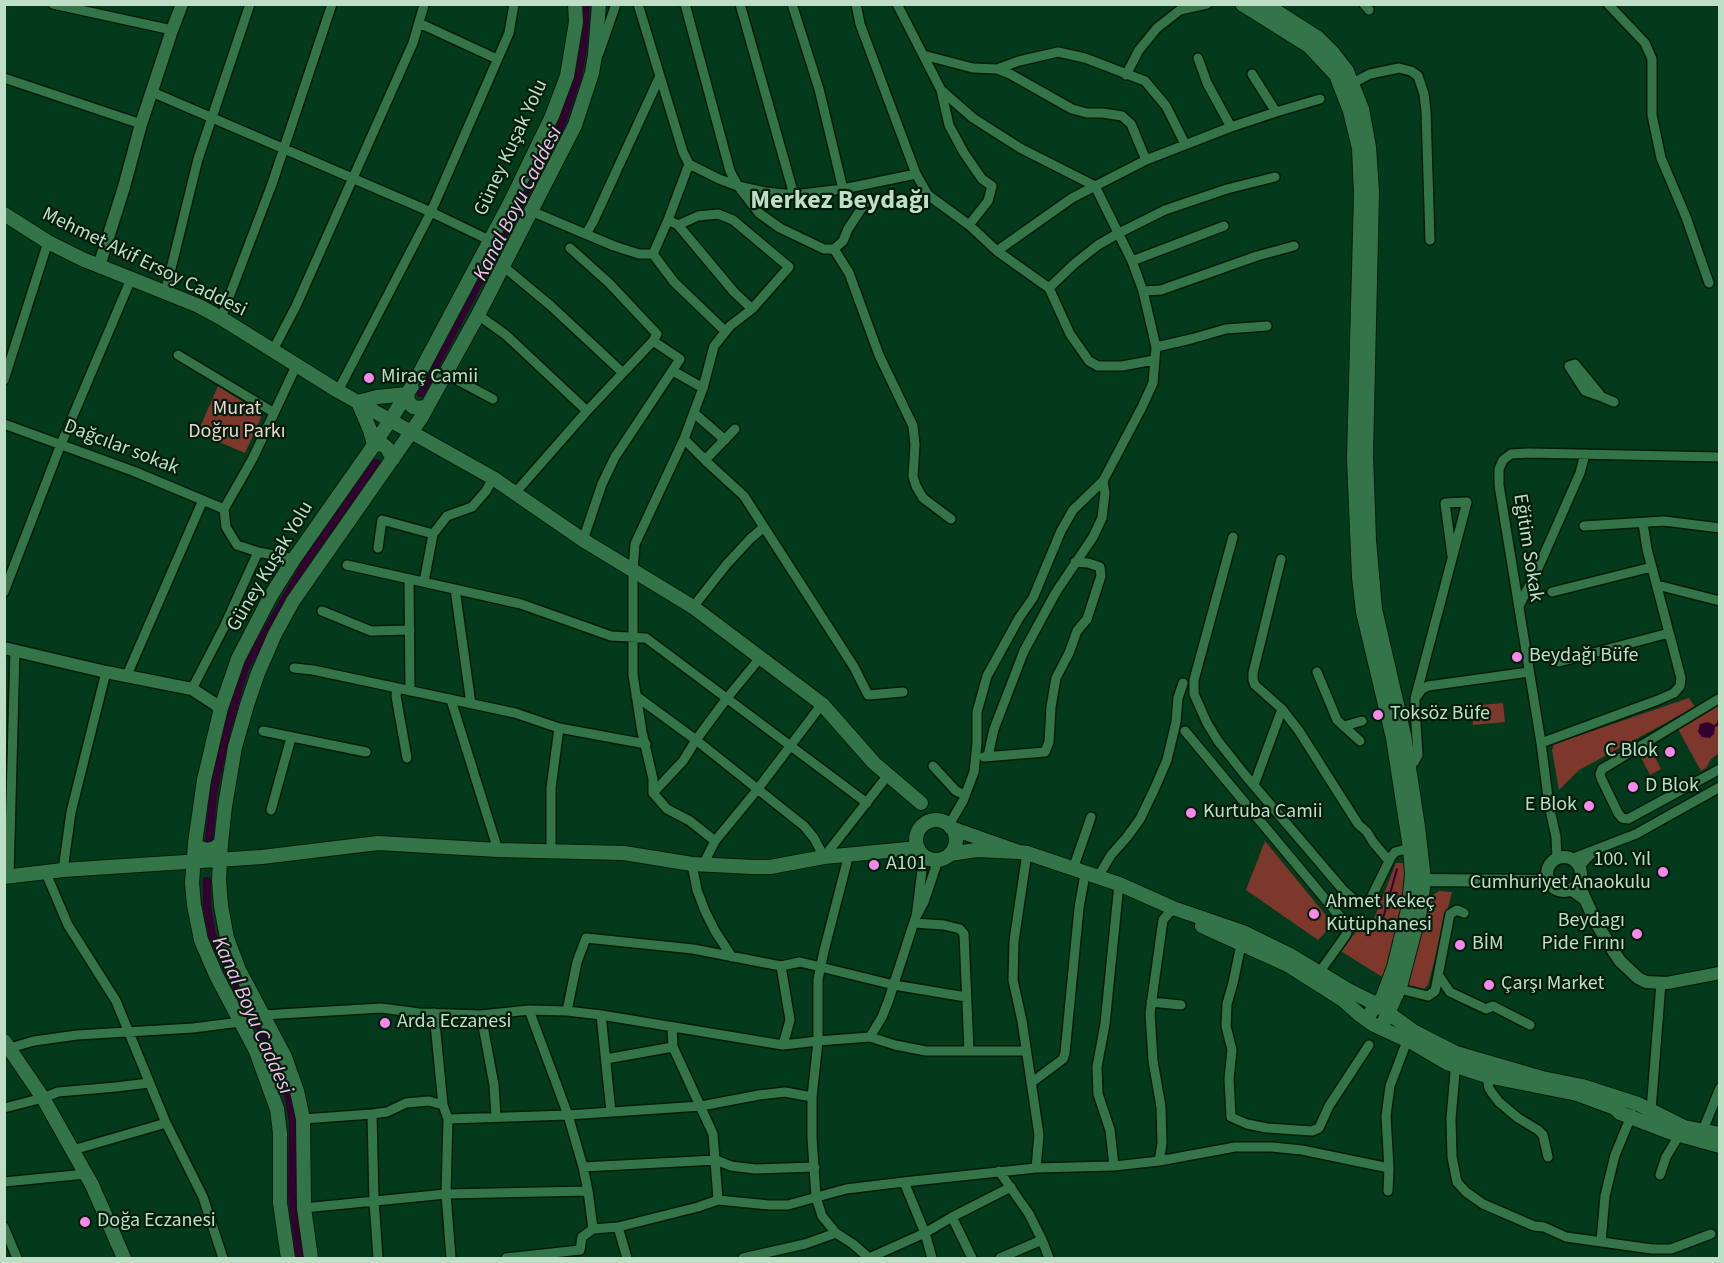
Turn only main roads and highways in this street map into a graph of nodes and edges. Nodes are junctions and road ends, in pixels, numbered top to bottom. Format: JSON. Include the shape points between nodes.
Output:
{"nodes":[{"id":1,"x":575,"y":4,"type":"edge"},
{"id":2,"x":599,"y":4,"type":"edge"},
{"id":3,"x":1242,"y":4,"type":"edge"},
{"id":4,"x":1265,"y":4,"type":"edge"},
{"id":5,"x":1280,"y":8,"type":"edge"},
{"id":6,"x":1347,"y":86,"type":"junction"},
{"id":7,"x":4,"y":214,"type":"edge"},
{"id":8,"x":407,"y":394,"type":"junction"},
{"id":9,"x":358,"y":402,"type":"junction"},
{"id":10,"x":427,"y":406,"type":"junction"},
{"id":11,"x":390,"y":421,"type":"junction"},
{"id":12,"x":411,"y":433,"type":"junction"},
{"id":13,"x":374,"y":445,"type":"junction"},
{"id":14,"x":393,"y":459,"type":"junction"},
{"id":15,"x":921,"y":803,"type":"junction"},
{"id":16,"x":923,"y":825,"type":"junction"},
{"id":17,"x":948,"y":825,"type":"junction"},
{"id":18,"x":195,"y":843,"type":"junction"},
{"id":19,"x":221,"y":843,"type":"junction"},
{"id":20,"x":921,"y":852,"type":"junction"},
{"id":21,"x":1023,"y":852,"type":"junction"},
{"id":22,"x":944,"y":857,"type":"junction"},
{"id":23,"x":220,"y":860,"type":"junction"},
{"id":24,"x":194,"y":861,"type":"junction"},
{"id":25,"x":7,"y":876,"type":"edge"},
{"id":26,"x":1418,"y":880,"type":"junction"},
{"id":27,"x":192,"y":883,"type":"junction"},
{"id":28,"x":219,"y":883,"type":"junction"},
{"id":29,"x":1316,"y":977,"type":"junction"},
{"id":30,"x":1376,"y":1004,"type":"junction"},
{"id":31,"x":1389,"y":1012,"type":"junction"},
{"id":32,"x":1367,"y":1019,"type":"junction"},
{"id":33,"x":1381,"y":1028,"type":"junction"},
{"id":34,"x":7,"y":1045,"type":"edge"},
{"id":35,"x":1456,"y":1060,"type":"junction"},
{"id":36,"x":1489,"y":1070,"type":"junction"},
{"id":37,"x":1681,"y":1131,"type":"junction"},
{"id":38,"x":1719,"y":1136,"type":"edge"},
{"id":39,"x":124,"y":1258,"type":"edge"},
{"id":40,"x":288,"y":1258,"type":"edge"},
{"id":41,"x":311,"y":1258,"type":"edge"}],
"edges":[{"from":1,"to":8,"type":"main road","name":"Güney Kuşak Yolu","via":[[567,76],[552,116]]},
{"from":2,"to":10,"type":"main road","name":"Güney Kuşak Yolu","via":[[592,73],[575,125]]},
{"from":3,"to":6,"type":"main road","via":[[1309,46]]},
{"from":4,"to":5,"type":"main road"},
{"from":5,"to":6,"type":"main road","via":[[1333,52],[1347,71]]},
{"from":6,"to":26,"type":"main road","via":[[1359,148],[1362,194],[1354,459],[1359,577]]},
{"from":6,"to":26,"type":"main road","via":[[1362,109],[1372,170],[1366,454],[1375,609],[1404,735],[1418,827]]},
{"from":7,"to":9,"type":"main road","name":"Mehmet Akif Ersoy Caddesi","via":[[48,242],[199,306]]},
{"from":8,"to":9,"type":"main road"},
{"from":8,"to":10,"type":"main road","via":[[412,407]]},
{"from":8,"to":11,"type":"main road","name":"Güney Kuşak Yolu"},
{"from":9,"to":11,"type":"main road","name":"Mehmet Akif Ersoy Caddesi"},
{"from":9,"to":13,"type":"main road"},
{"from":10,"to":12,"type":"main road","name":"Güney Kuşak Yolu"},
{"from":11,"to":12,"type":"main road","name":"Mehmet Akif Ersoy Caddesi"},
{"from":11,"to":13,"type":"main road","name":"Güney Kuşak Yolu"},
{"from":12,"to":14,"type":"main road","name":"Güney Kuşak Yolu"},
{"from":12,"to":15,"type":"main road","name":"Mehmet Akif Ersoy Caddesi","via":[[493,478],[583,540],[693,607],[822,704],[874,763]]},
{"from":13,"to":14,"type":"main road","via":[[382,444]]},
{"from":13,"to":18,"type":"main road","name":"Güney Kuşak Yolu","via":[[294,559],[238,659],[221,708],[204,780]]},
{"from":14,"to":19,"type":"main road","name":"Güney Kuşak Yolu","via":[[293,601],[265,653],[235,747]]},
{"from":15,"to":16,"type":"main road"},
{"from":15,"to":17,"type":"main road","name":"Mehmet Akif Ersoy Caddesi"},
{"from":16,"to":17,"type":"main road","via":[[930,821]]},
{"from":16,"to":20,"type":"main road","via":[[917,835]]},
{"from":17,"to":21,"type":"main road"},
{"from":17,"to":22,"type":"main road","via":[[956,843]]},
{"from":18,"to":19,"type":"main road","via":[[207,850]]},
{"from":18,"to":24,"type":"main road","name":"Güney Kuşak Yolu"},
{"from":19,"to":23,"type":"main road","name":"Güney Kuşak Yolu"},
{"from":20,"to":22,"type":"main road","via":[[932,859]]},
{"from":20,"to":23,"type":"main road","via":[[849,854],[770,867],[733,867],[624,853],[378,843]]},
{"from":21,"to":22,"type":"main road","via":[[976,850]]},
{"from":21,"to":29,"type":"main road","via":[[1119,884],[1290,955]]},
{"from":23,"to":24,"type":"main road"},
{"from":23,"to":28,"type":"main road","name":"Güney Kuşak Yolu"},
{"from":24,"to":25,"type":"main road"},
{"from":24,"to":27,"type":"main road","name":"Güney Kuşak Yolu"},
{"from":26,"to":30,"type":"main road","via":[[1394,967],[1382,999]]},
{"from":26,"to":31,"type":"main road","via":[[1420,911]]},
{"from":27,"to":28,"type":"main road","via":[[198,876],[206,875]]},
{"from":27,"to":40,"type":"main road","name":"Güney Kuşak Yolu","via":[[201,940],[256,1051],[274,1097],[280,1133],[280,1203]]},
{"from":28,"to":41,"type":"main road","name":"Güney Kuşak Yolu","via":[[227,938],[239,970],[285,1057],[297,1091],[303,1119],[304,1208]]},
{"from":29,"to":30,"type":"main road"},
{"from":29,"to":32,"type":"main road"},
{"from":30,"to":31,"type":"main road"},
{"from":30,"to":32,"type":"main road"},
{"from":31,"to":33,"type":"main road"},
{"from":31,"to":35,"type":"main road"},
{"from":32,"to":33,"type":"main road"},
{"from":33,"to":35,"type":"main road","via":[[1442,1060]]},
{"from":34,"to":39,"type":"main road","via":[[73,1150]]},
{"from":35,"to":36,"type":"main road"},
{"from":36,"to":37,"type":"main road","via":[[1577,1094],[1630,1117]]},
{"from":36,"to":37,"type":"main road","via":[[1582,1086],[1638,1104]]},
{"from":37,"to":38,"type":"main road"},
{"from":37,"to":38,"type":"main road","via":[[1703,1130]]}]}
